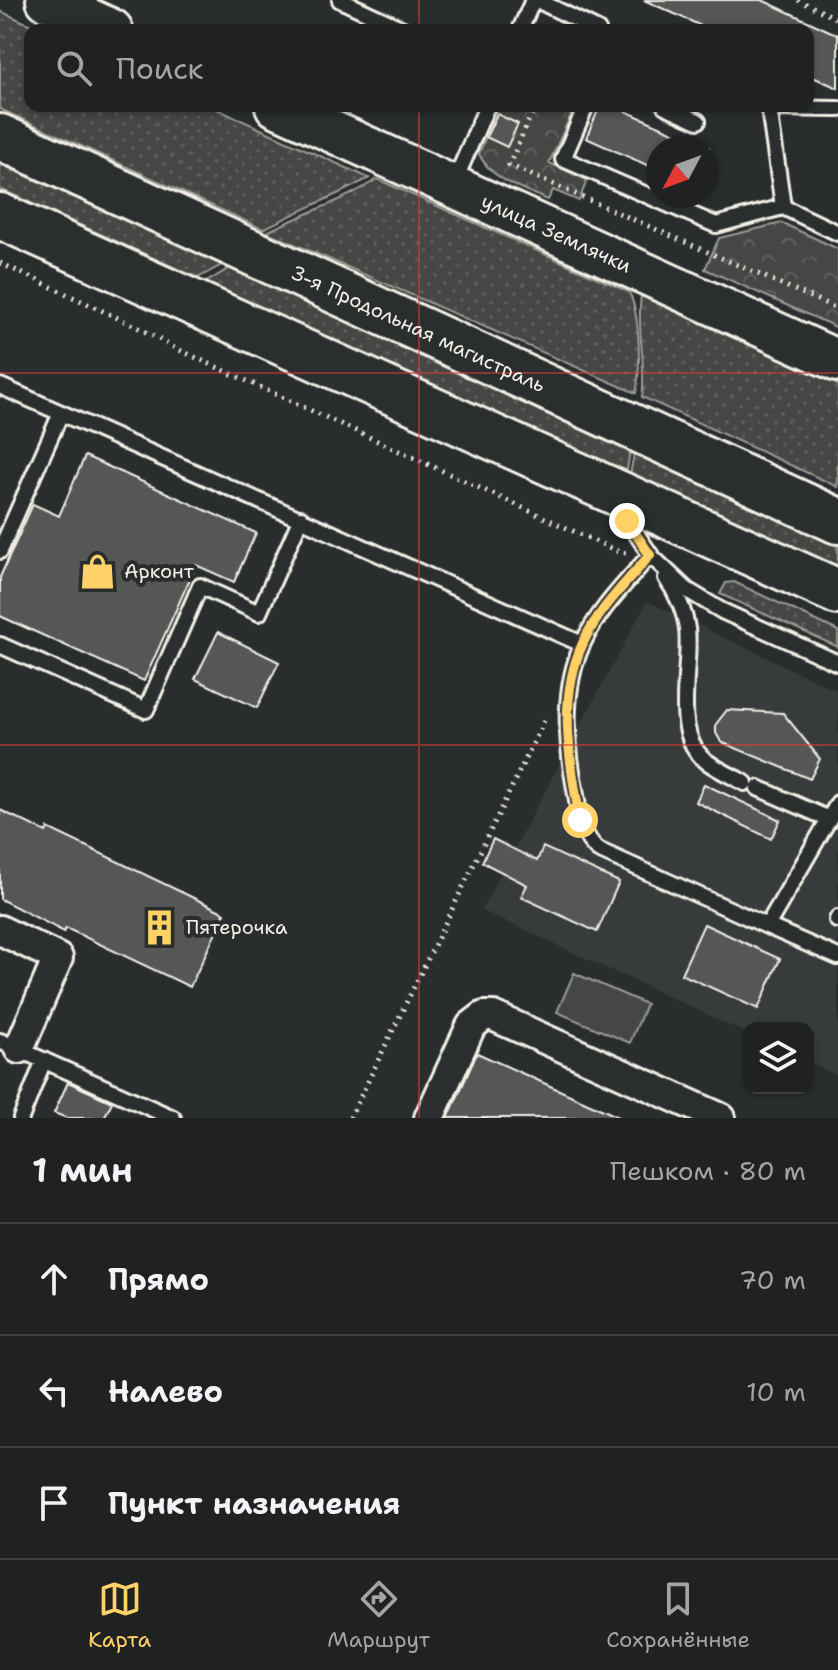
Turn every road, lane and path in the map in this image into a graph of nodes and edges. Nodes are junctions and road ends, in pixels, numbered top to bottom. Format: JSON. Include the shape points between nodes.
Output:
{"nodes":[{"id":1,"x":47,"y":0,"type":"edge"},
{"id":2,"x":340,"y":0,"type":"edge"},
{"id":3,"x":535,"y":0,"type":"edge"},
{"id":4,"x":798,"y":0,"type":"edge"},
{"id":5,"x":806,"y":2,"type":"edge"},
{"id":6,"x":838,"y":18,"type":"edge"},
{"id":7,"x":99,"y":24,"type":"edge"},
{"id":8,"x":392,"y":24,"type":"edge"},
{"id":9,"x":523,"y":24,"type":"edge"},
{"id":10,"x":585,"y":24,"type":"edge"},
{"id":11,"x":814,"y":108,"type":"edge"},
{"id":12,"x":838,"y":109,"type":"edge"},
{"id":13,"x":289,"y":112,"type":"edge"},
{"id":14,"x":484,"y":112,"type":"edge"},
{"id":15,"x":583,"y":112,"type":"edge"},
{"id":16,"x":678,"y":112,"type":"edge"},
{"id":17,"x":768,"y":112,"type":"edge"},
{"id":18,"x":698,"y":121,"type":"dead end"},
{"id":19,"x":0,"y":137,"type":"edge"},
{"id":20,"x":453,"y":186,"type":"junction"},
{"id":21,"x":783,"y":207,"type":"junction"},
{"id":22,"x":0,"y":216,"type":"edge"},
{"id":23,"x":838,"y":233,"type":"edge"},
{"id":24,"x":0,"y":263,"type":"edge"},
{"id":25,"x":838,"y":361,"type":"edge"},
{"id":26,"x":0,"y":386,"type":"edge"},
{"id":27,"x":61,"y":413,"type":"junction"},
{"id":28,"x":609,"y":490,"type":"junction"},
{"id":29,"x":301,"y":518,"type":"junction"},
{"id":30,"x":838,"y":521,"type":"edge"},
{"id":31,"x":0,"y":551,"type":"edge"},
{"id":32,"x":650,"y":555,"type":"junction"},
{"id":33,"x":838,"y":592,"type":"edge"},
{"id":34,"x":582,"y":644,"type":"junction"},
{"id":35,"x":0,"y":645,"type":"edge"},
{"id":36,"x":838,"y":663,"type":"edge"},
{"id":37,"x":547,"y":716,"type":"dead end"},
{"id":38,"x":838,"y":803,"type":"edge"},
{"id":39,"x":829,"y":819,"type":"junction"},
{"id":40,"x":767,"y":926,"type":"junction"},
{"id":41,"x":0,"y":930,"type":"edge"},
{"id":42,"x":838,"y":957,"type":"edge"},
{"id":43,"x":21,"y":1050,"type":"edge"},
{"id":44,"x":21,"y":1118,"type":"edge"},
{"id":45,"x":173,"y":1118,"type":"edge"},
{"id":46,"x":350,"y":1118,"type":"edge"},
{"id":47,"x":429,"y":1118,"type":"edge"},
{"id":48,"x":721,"y":1118,"type":"edge"}],
"edges":[{"from":1,"to":7,"type":"main road"},
{"from":2,"to":8,"type":"lane"},
{"from":3,"to":9,"type":"lane"},
{"from":3,"to":10,"type":"lane"},
{"from":4,"to":5,"type":"path"},
{"from":5,"to":6,"type":"path"},
{"from":11,"to":12,"type":"lane"},
{"from":13,"to":20,"type":"main road","name":"улица Землячки"},
{"from":14,"to":20,"type":"lane"},
{"from":15,"to":21,"type":"lane","via":[[563,159],[716,225]]},
{"from":16,"to":18,"type":"lane"},
{"from":17,"to":21,"type":"lane"},
{"from":19,"to":30,"type":"highway","name":"3-я Продольная магистраль"},
{"from":20,"to":25,"type":"main road","name":"улица Землячки"},
{"from":21,"to":23,"type":"lane"},
{"from":22,"to":28,"type":"highway"},
{"from":24,"to":32,"type":"path","via":[[619,552]]},
{"from":26,"to":27,"type":"lane"},
{"from":27,"to":29,"type":"lane"},
{"from":27,"to":31,"type":"lane"},
{"from":28,"to":32,"type":"lane"},
{"from":28,"to":33,"type":"highway"},
{"from":29,"to":34,"type":"lane"},
{"from":29,"to":35,"type":"lane","via":[[259,613],[200,586],[146,710]]},
{"from":32,"to":34,"type":"lane"},
{"from":32,"to":36,"type":"lane","via":[[687,590],[722,611]]},
{"from":32,"to":39,"type":"lane","via":[[675,591],[687,628],[686,725],[704,760]]},
{"from":34,"to":40,"type":"lane","via":[[569,693],[568,753],[580,820],[590,843]]},
{"from":37,"to":46,"type":"path"},
{"from":38,"to":39,"type":"lane"},
{"from":39,"to":40,"type":"lane"},
{"from":40,"to":42,"type":"lane"},
{"from":41,"to":43,"type":"street","via":[[58,958]]},
{"from":43,"to":44,"type":"lane"},
{"from":43,"to":45,"type":"lane"},
{"from":47,"to":48,"type":"street","via":[[471,1026],[484,1016]]}]}
